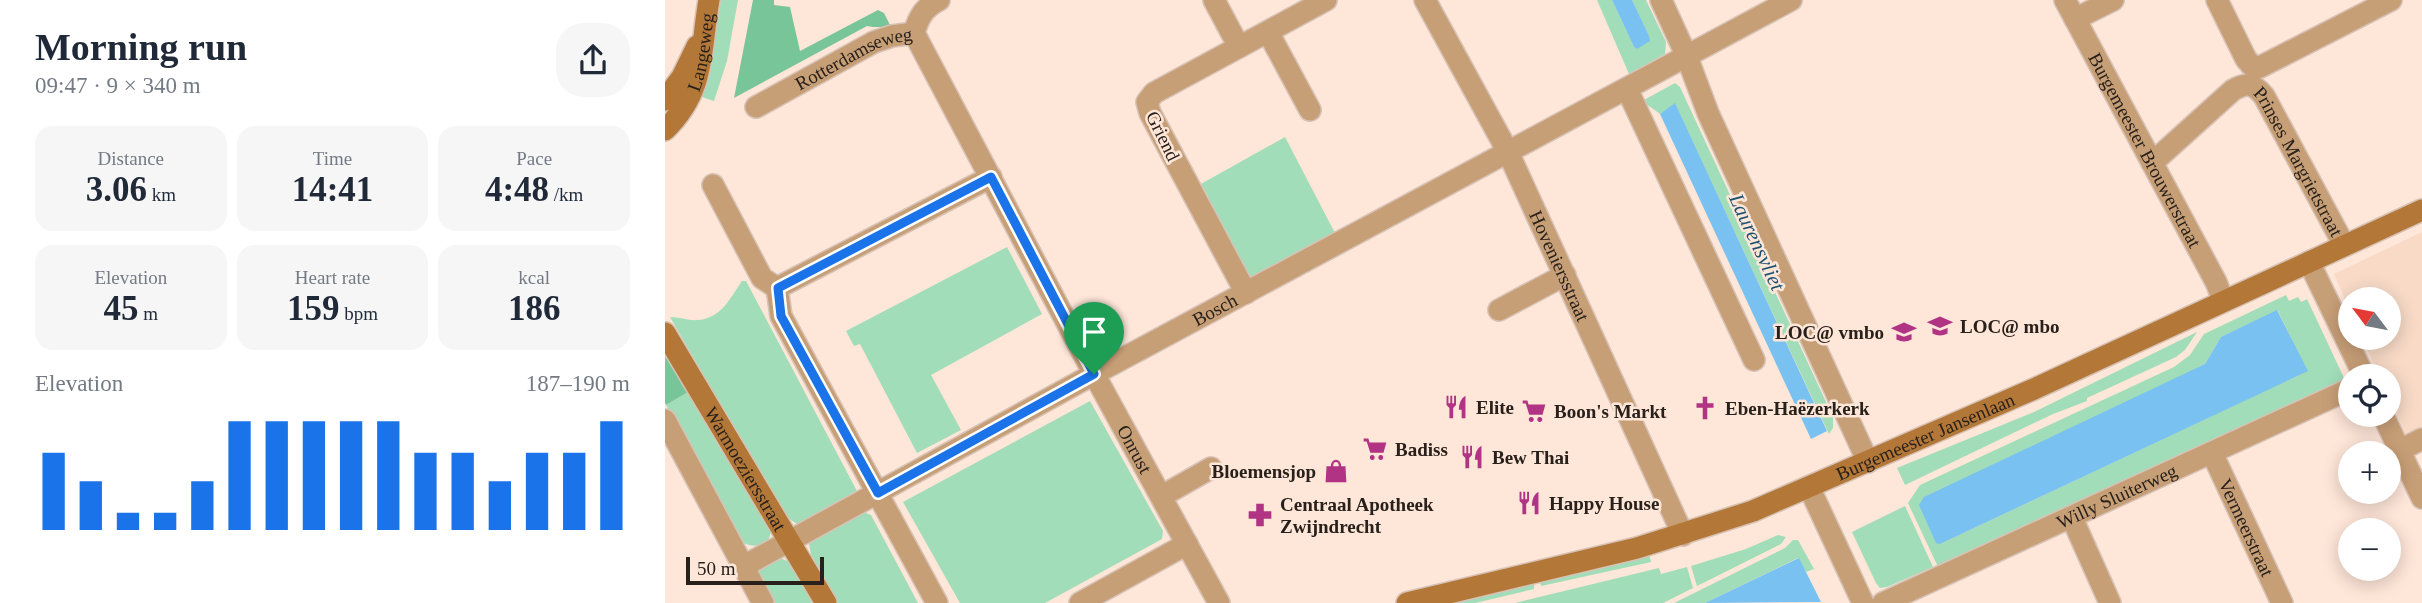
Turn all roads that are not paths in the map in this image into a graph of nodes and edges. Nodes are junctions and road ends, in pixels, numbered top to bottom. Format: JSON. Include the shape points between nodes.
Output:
{"nodes":[{"id":1,"x":939,"y":0,"type":"edge"},
{"id":2,"x":1214,"y":0,"type":"edge"},
{"id":3,"x":1326,"y":0,"type":"edge"},
{"id":4,"x":1425,"y":0,"type":"edge"},
{"id":5,"x":1661,"y":0,"type":"edge"},
{"id":6,"x":1791,"y":0,"type":"edge"},
{"id":7,"x":2113,"y":0,"type":"edge"},
{"id":8,"x":2217,"y":0,"type":"edge"},
{"id":9,"x":2391,"y":0,"type":"edge"},
{"id":10,"x":708,"y":9,"type":"edge"},
{"id":11,"x":2070,"y":9,"type":"edge"},
{"id":12,"x":1268,"y":32,"type":"junction"},
{"id":13,"x":914,"y":33,"type":"junction"},
{"id":14,"x":1239,"y":47,"type":"junction"},
{"id":15,"x":1687,"y":57,"type":"junction"},
{"id":16,"x":2250,"y":75,"type":"junction"},
{"id":17,"x":1627,"y":89,"type":"junction"},
{"id":18,"x":665,"y":100,"type":"edge"},
{"id":19,"x":756,"y":107,"type":"dead end"},
{"id":20,"x":1310,"y":110,"type":"dead end"},
{"id":21,"x":665,"y":130,"type":"edge"},
{"id":22,"x":1507,"y":152,"type":"junction"},
{"id":23,"x":2152,"y":163,"type":"junction"},
{"id":24,"x":991,"y":177,"type":"junction"},
{"id":25,"x":713,"y":185,"type":"dead end"},
{"id":26,"x":2422,"y":210,"type":"edge"},
{"id":27,"x":2344,"y":245,"type":"junction"},
{"id":28,"x":2309,"y":262,"type":"junction"},
{"id":29,"x":1565,"y":275,"type":"junction"},
{"id":30,"x":778,"y":288,"type":"junction"},
{"id":31,"x":1246,"y":293,"type":"junction"},
{"id":32,"x":2223,"y":300,"type":"junction"},
{"id":33,"x":1499,"y":310,"type":"dead end"},
{"id":34,"x":665,"y":333,"type":"edge"},
{"id":35,"x":1754,"y":360,"type":"dead end"},
{"id":36,"x":2358,"y":364,"type":"edge"},
{"id":37,"x":1094,"y":374,"type":"junction"},
{"id":38,"x":2338,"y":395,"type":"edge"},
{"id":39,"x":665,"y":419,"type":"edge"},
{"id":40,"x":2422,"y":439,"type":"edge"},
{"id":41,"x":2401,"y":450,"type":"edge"},
{"id":42,"x":2401,"y":452,"type":"edge"},
{"id":43,"x":2212,"y":453,"type":"junction"},
{"id":44,"x":1868,"y":462,"type":"junction"},
{"id":45,"x":1211,"y":468,"type":"dead end"},
{"id":46,"x":1809,"y":487,"type":"junction"},
{"id":47,"x":878,"y":493,"type":"junction"},
{"id":48,"x":1161,"y":496,"type":"junction"},
{"id":49,"x":2422,"y":498,"type":"edge"},
{"id":50,"x":2072,"y":518,"type":"junction"},
{"id":51,"x":1683,"y":535,"type":"junction"},
{"id":52,"x":790,"y":540,"type":"junction"},
{"id":53,"x":1187,"y":544,"type":"junction"},
{"id":54,"x":744,"y":566,"type":"junction"},
{"id":55,"x":1927,"y":594,"type":"edge"},
{"id":56,"x":763,"y":603,"type":"edge"},
{"id":57,"x":826,"y":603,"type":"edge"},
{"id":58,"x":937,"y":603,"type":"edge"},
{"id":59,"x":1080,"y":603,"type":"edge"},
{"id":60,"x":1219,"y":603,"type":"edge"},
{"id":61,"x":1407,"y":603,"type":"edge"},
{"id":62,"x":1863,"y":603,"type":"edge"},
{"id":63,"x":1883,"y":603,"type":"edge"},
{"id":64,"x":2110,"y":603,"type":"edge"},
{"id":65,"x":2282,"y":603,"type":"edge"}],
"edges":[{"from":1,"to":13,"type":"street","name":"Rotterdamseweg","via":[[927,6]]},
{"from":2,"to":14,"type":"street"},
{"from":3,"to":12,"type":"street","name":"Griend"},
{"from":4,"to":22,"type":"street","name":"Hoveniersstraat"},
{"from":5,"to":15,"type":"street"},
{"from":6,"to":15,"type":"street","name":"Bosch"},
{"from":7,"to":11,"type":"street"},
{"from":8,"to":16,"type":"street","name":"Prinses Margrietstraat"},
{"from":9,"to":16,"type":"street"},
{"from":10,"to":18,"type":"street","name":"Langeweg","via":[[692,59]]},
{"from":10,"to":21,"type":"street","name":"Langeweg","via":[[699,76]]},
{"from":11,"to":23,"type":"street","name":"Burgemeester Brouwerstraat"},
{"from":12,"to":14,"type":"street","name":"Griend"},
{"from":12,"to":20,"type":"street"},
{"from":13,"to":19,"type":"street","name":"Rotterdamseweg","via":[[874,41]]},
{"from":13,"to":24,"type":"street","name":"Onrust"},
{"from":14,"to":31,"type":"street","name":"Griend","via":[[1154,93],[1147,103]]},
{"from":15,"to":17,"type":"street","name":"Bosch"},
{"from":15,"to":44,"type":"street","via":[[1707,113]]},
{"from":16,"to":23,"type":"street"},
{"from":16,"to":27,"type":"street","name":"Prinses Margrietstraat"},
{"from":17,"to":22,"type":"street","name":"Bosch"},
{"from":17,"to":35,"type":"street"},
{"from":22,"to":29,"type":"street","name":"Hoveniersstraat"},
{"from":22,"to":31,"type":"street","name":"Bosch"},
{"from":23,"to":32,"type":"street","name":"Burgemeester Brouwerstraat"},
{"from":24,"to":30,"type":"street"},
{"from":24,"to":37,"type":"street","name":"Onrust"},
{"from":25,"to":30,"type":"street","via":[[762,278]]},
{"from":26,"to":27,"type":"street","name":"Burgemeester Jansenlaan"},
{"from":27,"to":28,"type":"street","name":"Burgemeester Jansenlaan"},
{"from":28,"to":32,"type":"street","name":"Burgemeester Jansenlaan"},
{"from":28,"to":36,"type":"street"},
{"from":29,"to":33,"type":"street"},
{"from":29,"to":51,"type":"street","name":"Hoveniersstraat"},
{"from":30,"to":47,"type":"street","via":[[781,316]]},
{"from":31,"to":37,"type":"street","name":"Bosch"},
{"from":32,"to":44,"type":"street","name":"Burgemeester Jansenlaan"},
{"from":34,"to":52,"type":"street","name":"Warmoeziersstraat"},
{"from":37,"to":47,"type":"street","name":"Bosch"},
{"from":37,"to":48,"type":"street","name":"Onrust"},
{"from":38,"to":43,"type":"street","name":"Willy Sluiterweg"},
{"from":39,"to":54,"type":"street"},
{"from":40,"to":41,"type":"street"},
{"from":42,"to":49,"type":"street"},
{"from":43,"to":50,"type":"street","name":"Willy Sluiterweg"},
{"from":43,"to":65,"type":"street","name":"Vermeerstraat"},
{"from":44,"to":46,"type":"street","name":"Burgemeester Jansenlaan"},
{"from":45,"to":48,"type":"street"},
{"from":46,"to":51,"type":"street","name":"Burgemeester Jansenlaan"},
{"from":46,"to":62,"type":"street"},
{"from":47,"to":52,"type":"street","name":"Bosch"},
{"from":47,"to":58,"type":"street"},
{"from":48,"to":53,"type":"street","name":"Onrust"},
{"from":50,"to":55,"type":"street","name":"Willy Sluiterweg"},
{"from":50,"to":64,"type":"street"},
{"from":51,"to":61,"type":"street","name":"Burgemeester Jansenlaan"},
{"from":52,"to":54,"type":"street","name":"Bosch"},
{"from":52,"to":57,"type":"street","name":"Warmoeziersstraat"},
{"from":53,"to":59,"type":"street"},
{"from":53,"to":60,"type":"street","name":"Onrust"},
{"from":54,"to":56,"type":"street"},
{"from":55,"to":63,"type":"street","name":"Willy Sluiterweg"}]}
